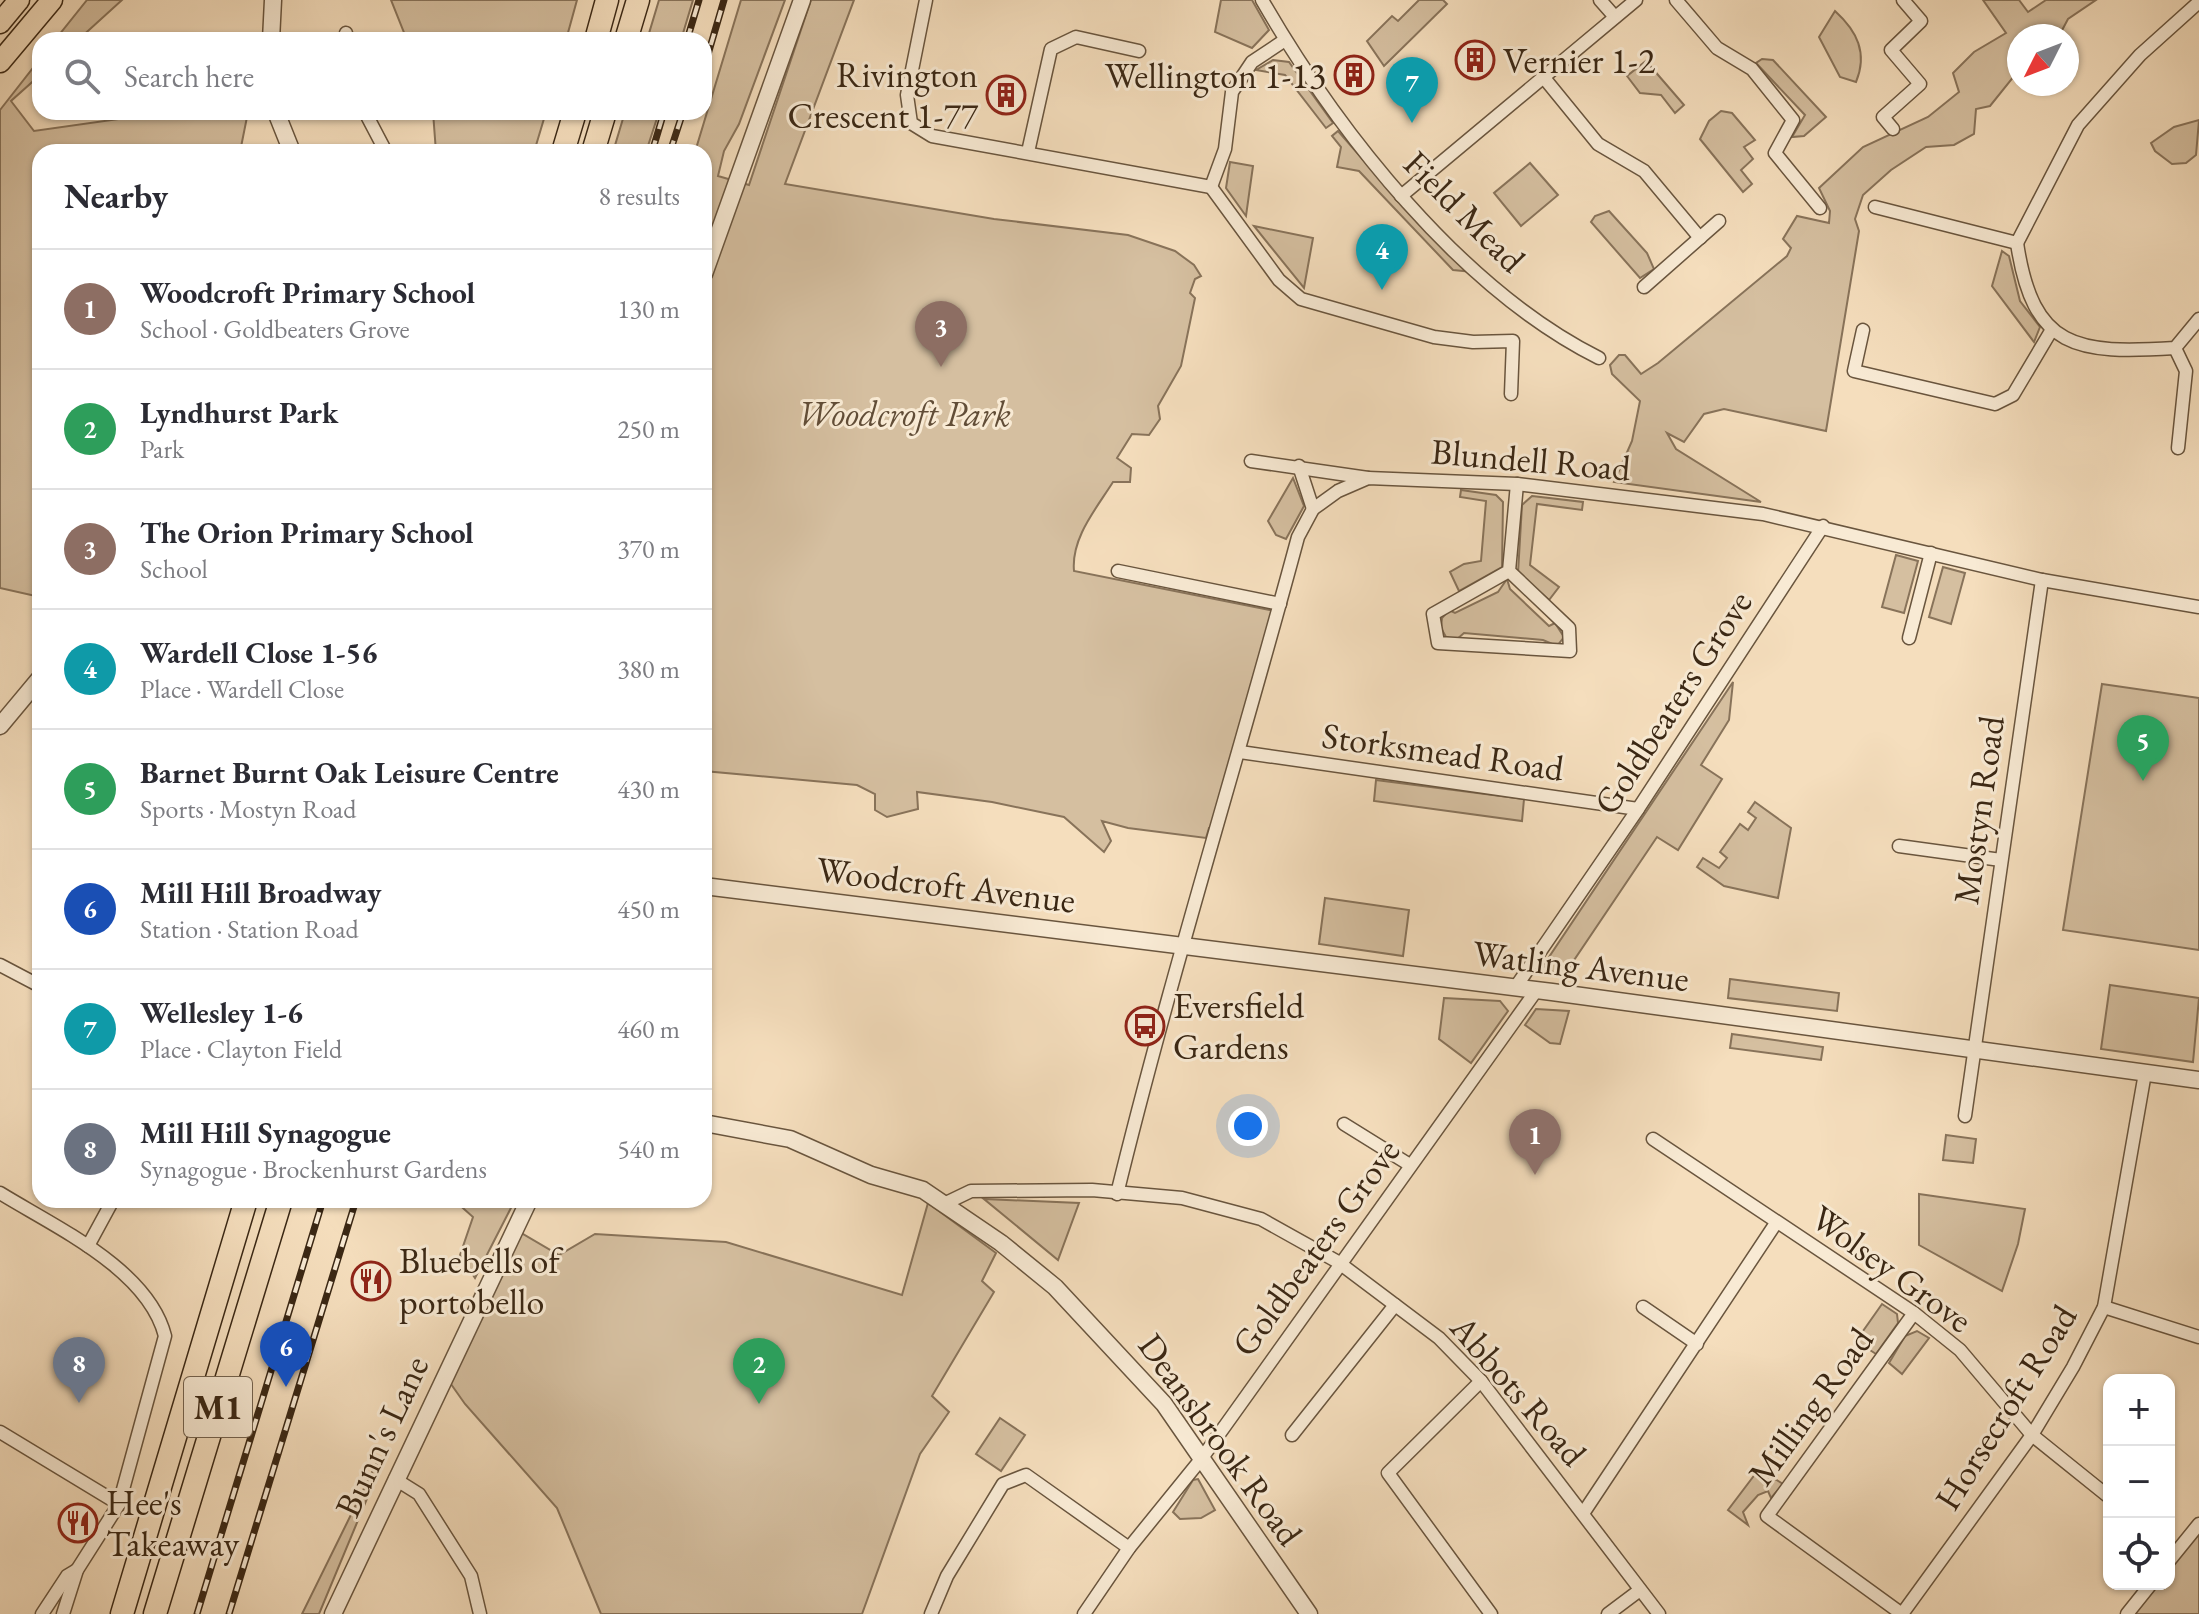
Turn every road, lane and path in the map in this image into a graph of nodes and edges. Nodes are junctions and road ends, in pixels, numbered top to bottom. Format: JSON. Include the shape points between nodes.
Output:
{"nodes":[{"id":1,"x":19,"y":0,"type":"edge"},
{"id":2,"x":52,"y":0,"type":"edge"},
{"id":3,"x":273,"y":0,"type":"edge"},
{"id":4,"x":607,"y":0,"type":"edge"},
{"id":5,"x":638,"y":0,"type":"edge"},
{"id":6,"x":802,"y":0,"type":"edge"},
{"id":7,"x":926,"y":0,"type":"edge"},
{"id":8,"x":1262,"y":0,"type":"edge"},
{"id":9,"x":1600,"y":0,"type":"edge"},
{"id":10,"x":1636,"y":0,"type":"edge"},
{"id":11,"x":1676,"y":0,"type":"edge"},
{"id":12,"x":1903,"y":0,"type":"edge"},
{"id":13,"x":2199,"y":2,"type":"edge"},
{"id":14,"x":1615,"y":17,"type":"junction"},
{"id":15,"x":0,"y":23,"type":"edge"},
{"id":16,"x":271,"y":32,"type":"edge"},
{"id":17,"x":598,"y":32,"type":"edge"},
{"id":18,"x":628,"y":32,"type":"edge"},
{"id":19,"x":1285,"y":40,"type":"junction"},
{"id":20,"x":1139,"y":51,"type":"dead end"},
{"id":21,"x":0,"y":62,"type":"edge"},
{"id":22,"x":1545,"y":79,"type":"junction"},
{"id":23,"x":279,"y":120,"type":"edge"},
{"id":24,"x":369,"y":120,"type":"edge"},
{"id":25,"x":573,"y":120,"type":"edge"},
{"id":26,"x":603,"y":120,"type":"edge"},
{"id":27,"x":1893,"y":129,"type":"dead end"},
{"id":28,"x":289,"y":144,"type":"edge"},
{"id":29,"x":382,"y":144,"type":"edge"},
{"id":30,"x":565,"y":144,"type":"edge"},
{"id":31,"x":595,"y":144,"type":"edge"},
{"id":32,"x":1028,"y":152,"type":"junction"},
{"id":33,"x":1211,"y":187,"type":"junction"},
{"id":34,"x":1401,"y":196,"type":"junction"},
{"id":35,"x":1875,"y":207,"type":"dead end"},
{"id":36,"x":1820,"y":208,"type":"dead end"},
{"id":37,"x":1719,"y":221,"type":"dead end"},
{"id":38,"x":1700,"y":238,"type":"junction"},
{"id":39,"x":2017,"y":243,"type":"junction"},
{"id":40,"x":712,"y":252,"type":"edge"},
{"id":41,"x":1644,"y":287,"type":"dead end"},
{"id":42,"x":2199,"y":319,"type":"edge"},
{"id":43,"x":1863,"y":330,"type":"dead end"},
{"id":44,"x":2051,"y":331,"type":"junction"},
{"id":45,"x":2175,"y":348,"type":"junction"},
{"id":46,"x":1599,"y":358,"type":"dead end"},
{"id":47,"x":1511,"y":394,"type":"dead end"},
{"id":48,"x":2178,"y":448,"type":"dead end"},
{"id":49,"x":1251,"y":461,"type":"dead end"},
{"id":50,"x":1299,"y":466,"type":"junction"},
{"id":51,"x":1368,"y":478,"type":"junction"},
{"id":52,"x":1517,"y":484,"type":"junction"},
{"id":53,"x":1313,"y":509,"type":"junction"},
{"id":54,"x":1823,"y":526,"type":"junction"},
{"id":55,"x":1931,"y":553,"type":"junction"},
{"id":56,"x":1118,"y":571,"type":"dead end"},
{"id":57,"x":1509,"y":571,"type":"junction"},
{"id":58,"x":2042,"y":580,"type":"junction"},
{"id":59,"x":1280,"y":604,"type":"junction"},
{"id":60,"x":2199,"y":607,"type":"edge"},
{"id":61,"x":1909,"y":638,"type":"dead end"},
{"id":62,"x":32,"y":688,"type":"edge"},
{"id":63,"x":0,"y":726,"type":"edge"},
{"id":64,"x":1240,"y":752,"type":"junction"},
{"id":65,"x":1638,"y":809,"type":"junction"},
{"id":66,"x":1899,"y":846,"type":"dead end"},
{"id":67,"x":2001,"y":860,"type":"junction"},
{"id":68,"x":712,"y":887,"type":"edge"},
{"id":69,"x":1180,"y":946,"type":"junction"},
{"id":70,"x":0,"y":965,"type":"edge"},
{"id":71,"x":32,"y":982,"type":"edge"},
{"id":72,"x":1515,"y":988,"type":"junction"},
{"id":73,"x":1536,"y":991,"type":"junction"},
{"id":74,"x":1973,"y":1050,"type":"junction"},
{"id":75,"x":2145,"y":1073,"type":"junction"},
{"id":76,"x":2199,"y":1080,"type":"edge"},
{"id":77,"x":1965,"y":1116,"type":"dead end"},
{"id":78,"x":712,"y":1124,"type":"edge"},
{"id":79,"x":1344,"y":1124,"type":"dead end"},
{"id":80,"x":1653,"y":1139,"type":"dead end"},
{"id":81,"x":1410,"y":1165,"type":"junction"},
{"id":82,"x":0,"y":1193,"type":"edge"},
{"id":83,"x":1117,"y":1194,"type":"junction"},
{"id":84,"x":946,"y":1203,"type":"junction"},
{"id":85,"x":109,"y":1208,"type":"edge"},
{"id":86,"x":244,"y":1208,"type":"edge"},
{"id":87,"x":279,"y":1208,"type":"edge"},
{"id":88,"x":525,"y":1208,"type":"edge"},
{"id":89,"x":1776,"y":1223,"type":"junction"},
{"id":90,"x":88,"y":1246,"type":"junction"},
{"id":91,"x":1338,"y":1262,"type":"junction"},
{"id":92,"x":1395,"y":1305,"type":"junction"},
{"id":93,"x":1643,"y":1307,"type":"dead end"},
{"id":94,"x":2104,"y":1307,"type":"junction"},
{"id":95,"x":1914,"y":1313,"type":"junction"},
{"id":96,"x":2199,"y":1337,"type":"edge"},
{"id":97,"x":1697,"y":1344,"type":"junction"},
{"id":98,"x":1481,"y":1381,"type":"junction"},
{"id":99,"x":0,"y":1432,"type":"edge"},
{"id":100,"x":1292,"y":1435,"type":"dead end"},
{"id":101,"x":2032,"y":1435,"type":"junction"},
{"id":102,"x":1202,"y":1458,"type":"junction"},
{"id":103,"x":395,"y":1479,"type":"junction"},
{"id":104,"x":2103,"y":1492,"type":"edge"},
{"id":105,"x":119,"y":1504,"type":"junction"},
{"id":106,"x":1584,"y":1512,"type":"junction"},
{"id":107,"x":2199,"y":1524,"type":"edge"},
{"id":108,"x":2175,"y":1544,"type":"edge"},
{"id":109,"x":1129,"y":1548,"type":"junction"},
{"id":110,"x":77,"y":1570,"type":"junction"},
{"id":111,"x":1640,"y":1590,"type":"junction"},
{"id":112,"x":2146,"y":1590,"type":"edge"},
{"id":113,"x":42,"y":1614,"type":"edge"},
{"id":114,"x":63,"y":1614,"type":"edge"},
{"id":115,"x":122,"y":1614,"type":"edge"},
{"id":116,"x":155,"y":1614,"type":"edge"},
{"id":117,"x":333,"y":1614,"type":"edge"},
{"id":118,"x":480,"y":1614,"type":"edge"},
{"id":119,"x":931,"y":1614,"type":"edge"},
{"id":120,"x":1084,"y":1614,"type":"edge"},
{"id":121,"x":1309,"y":1614,"type":"edge"},
{"id":122,"x":1491,"y":1614,"type":"edge"},
{"id":123,"x":1608,"y":1614,"type":"edge"},
{"id":124,"x":1659,"y":1614,"type":"edge"},
{"id":125,"x":1902,"y":1614,"type":"edge"},
{"id":126,"x":2127,"y":1614,"type":"edge"}],
"edges":[{"from":1,"to":15,"type":"highway"},
{"from":2,"to":21,"type":"highway"},
{"from":3,"to":16,"type":"street"},
{"from":4,"to":17,"type":"highway"},
{"from":5,"to":18,"type":"highway"},
{"from":6,"to":40,"type":"street"},
{"from":7,"to":32,"type":"street","via":[[907,95],[911,123],[932,136]]},
{"from":8,"to":19,"type":"street","name":"Field Mead"},
{"from":9,"to":14,"type":"street"},
{"from":10,"to":14,"type":"street"},
{"from":11,"to":36,"type":"street","via":[[1717,48],[1752,69],[1793,120],[1775,153]]},
{"from":12,"to":27,"type":"street","via":[[1921,21],[1891,50],[1920,84],[1883,117]]},
{"from":13,"to":39,"type":"street","via":[[2140,55],[2078,125]]},
{"from":14,"to":22,"type":"street"},
{"from":19,"to":33,"type":"street","via":[[1252,62],[1232,92],[1225,149]]},
{"from":19,"to":34,"type":"street","name":"Field Mead"},
{"from":20,"to":32,"type":"street","via":[[1076,37],[1051,49]]},
{"from":22,"to":34,"type":"street"},
{"from":22,"to":38,"type":"street","via":[[1598,144],[1644,171]]},
{"from":23,"to":28,"type":"street"},
{"from":24,"to":29,"type":"street"},
{"from":25,"to":30,"type":"highway"},
{"from":26,"to":31,"type":"highway"},
{"from":32,"to":33,"type":"street"},
{"from":33,"to":47,"type":"street","via":[[1279,280],[1301,299],[1434,337],[1513,341]]},
{"from":34,"to":46,"type":"street","name":"Field Mead","via":[[1525,315]]},
{"from":35,"to":39,"type":"street"},
{"from":37,"to":38,"type":"street"},
{"from":38,"to":41,"type":"street"},
{"from":39,"to":44,"type":"street","via":[[2031,303]]},
{"from":42,"to":45,"type":"street"},
{"from":43,"to":44,"type":"street","via":[[1854,371],[1995,404],[2013,395]]},
{"from":44,"to":45,"type":"street","via":[[2082,344],[2123,351]]},
{"from":45,"to":48,"type":"street","via":[[2186,371]]},
{"from":49,"to":50,"type":"street"},
{"from":50,"to":51,"type":"street"},
{"from":50,"to":53,"type":"street"},
{"from":51,"to":52,"type":"street","name":"Blundell Road"},
{"from":51,"to":53,"type":"street","name":"Blundell Road"},
{"from":52,"to":54,"type":"street","name":"Blundell Road"},
{"from":52,"to":57,"type":"street"},
{"from":53,"to":59,"type":"street","via":[[1298,537]]},
{"from":54,"to":55,"type":"street","name":"Blundell Road"},
{"from":54,"to":65,"type":"street","name":"Goldbeaters Grove"},
{"from":55,"to":58,"type":"street","name":"Blundell Road"},
{"from":55,"to":61,"type":"street"},
{"from":56,"to":59,"type":"street"},
{"from":57,"to":57,"type":"street","via":[[1569,628],[1570,651],[1438,643],[1433,614]]},
{"from":58,"to":60,"type":"street","name":"Blundell Road"},
{"from":58,"to":67,"type":"street","name":"Mostyn Road"},
{"from":59,"to":64,"type":"street"},
{"from":62,"to":63,"type":"street"},
{"from":64,"to":65,"type":"street","name":"Storksmead Road"},
{"from":64,"to":69,"type":"street"},
{"from":65,"to":72,"type":"street","name":"Goldbeaters Grove"},
{"from":66,"to":67,"type":"street"},
{"from":67,"to":74,"type":"street","name":"Mostyn Road"},
{"from":68,"to":69,"type":"street","name":"Woodcroft Avenue"},
{"from":69,"to":72,"type":"street","name":"Watling Avenue"},
{"from":69,"to":83,"type":"street"},
{"from":70,"to":71,"type":"street"},
{"from":72,"to":73,"type":"street","name":"Watling Avenue"},
{"from":73,"to":74,"type":"street","name":"Watling Avenue"},
{"from":73,"to":81,"type":"street","name":"Goldbeaters Grove"},
{"from":74,"to":75,"type":"street","name":"Watling Avenue"},
{"from":74,"to":77,"type":"street"},
{"from":75,"to":76,"type":"street","name":"Watling Avenue"},
{"from":75,"to":94,"type":"street","name":"Horsecroft Road"},
{"from":78,"to":84,"type":"street","name":"Deansbrook Road","via":[[790,1139]]},
{"from":79,"to":81,"type":"street"},
{"from":80,"to":89,"type":"street","name":"Wolsey Grove"},
{"from":81,"to":91,"type":"street","name":"Goldbeaters Grove"},
{"from":82,"to":90,"type":"street"},
{"from":83,"to":84,"type":"street","name":"Abbots Road","via":[[971,1191]]},
{"from":83,"to":91,"type":"street","name":"Abbots Road","via":[[1182,1198],[1261,1219]]},
{"from":84,"to":102,"type":"street","name":"Deansbrook Road","via":[[1065,1296],[1164,1404]]},
{"from":85,"to":90,"type":"street"},
{"from":86,"to":115,"type":"highway","number":"M1"},
{"from":87,"to":116,"type":"highway","number":"M1"},
{"from":88,"to":103,"type":"street","name":"Bunn's Lane"},
{"from":89,"to":95,"type":"street","name":"Wolsey Grove"},
{"from":89,"to":97,"type":"street","name":"Wolsey Grove"},
{"from":90,"to":105,"type":"street","via":[[117,1268],[161,1319],[165,1336]]},
{"from":91,"to":92,"type":"street","name":"Abbots Road"},
{"from":91,"to":102,"type":"street","name":"Goldbeaters Grove"},
{"from":92,"to":98,"type":"street","name":"Abbots Road","via":[[1439,1338]]},
{"from":92,"to":100,"type":"street"},
{"from":93,"to":97,"type":"street"},
{"from":94,"to":96,"type":"street"},
{"from":94,"to":101,"type":"street","name":"Horsecroft Road"},
{"from":95,"to":101,"type":"street","name":"Wolsey Grove","via":[[1960,1350]]},
{"from":95,"to":125,"type":"street","name":"Milling Road","via":[[1767,1516]]},
{"from":97,"to":106,"type":"street","name":"Wolsey Grove"},
{"from":98,"to":106,"type":"street","name":"Abbots Road"},
{"from":98,"to":122,"type":"street","via":[[1388,1473]]},
{"from":99,"to":105,"type":"street"},
{"from":101,"to":104,"type":"street","name":"Wolsey Grove"},
{"from":101,"to":125,"type":"street","name":"Horsecroft Road"},
{"from":102,"to":109,"type":"street","name":"Goldbeaters Grove"},
{"from":102,"to":121,"type":"street","name":"Deansbrook Road"},
{"from":103,"to":117,"type":"street","name":"Bunn's Lane"},
{"from":103,"to":118,"type":"street","via":[[419,1494],[471,1576]]},
{"from":105,"to":110,"type":"street"},
{"from":106,"to":111,"type":"street","name":"Abbots Road"},
{"from":107,"to":108,"type":"street"},
{"from":109,"to":119,"type":"street","via":[[1026,1475],[1003,1484],[947,1576]]},
{"from":109,"to":120,"type":"street","name":"Goldbeaters Grove"},
{"from":110,"to":113,"type":"street","via":[[67,1576]]},
{"from":110,"to":114,"type":"street"},
{"from":111,"to":123,"type":"street"},
{"from":111,"to":124,"type":"street","name":"Abbots Road"},
{"from":112,"to":126,"type":"street"}]}
